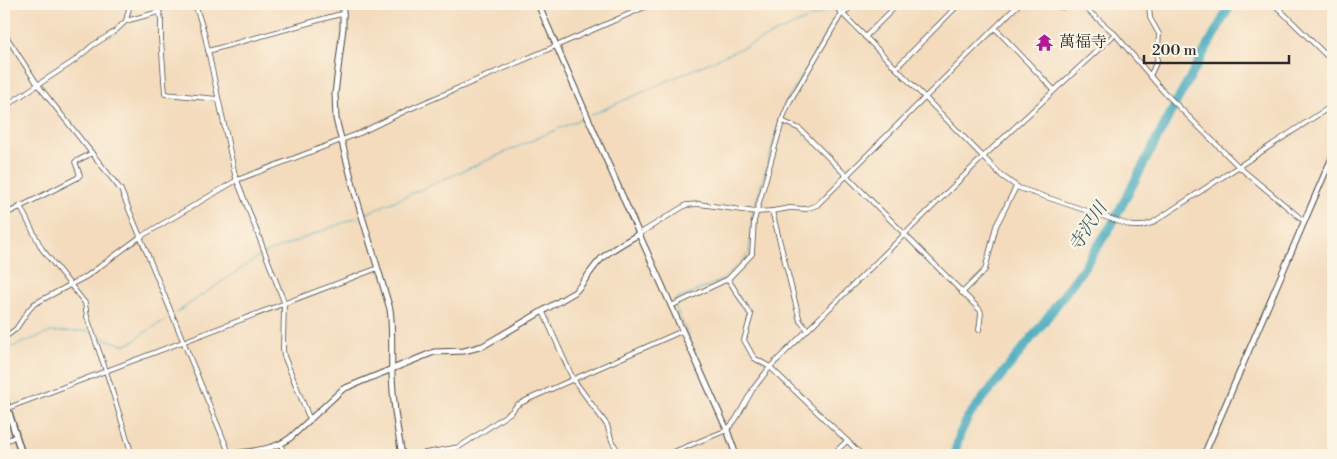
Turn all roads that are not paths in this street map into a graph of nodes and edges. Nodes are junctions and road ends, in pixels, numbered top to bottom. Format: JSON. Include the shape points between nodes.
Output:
{"nodes":[{"id":1,"x":130,"y":4,"type":"edge"},
{"id":2,"x":168,"y":4,"type":"edge"},
{"id":3,"x":195,"y":4,"type":"edge"},
{"id":4,"x":343,"y":4,"type":"edge"},
{"id":5,"x":538,"y":4,"type":"edge"},
{"id":6,"x":652,"y":4,"type":"edge"},
{"id":7,"x":833,"y":4,"type":"edge"},
{"id":8,"x":854,"y":4,"type":"edge"},
{"id":9,"x":898,"y":4,"type":"edge"},
{"id":10,"x":959,"y":4,"type":"edge"},
{"id":11,"x":1019,"y":4,"type":"edge"},
{"id":12,"x":1054,"y":4,"type":"edge"},
{"id":13,"x":1073,"y":4,"type":"edge"},
{"id":14,"x":1078,"y":4,"type":"edge"},
{"id":15,"x":1149,"y":4,"type":"edge"},
{"id":16,"x":1274,"y":4,"type":"edge"},
{"id":17,"x":159,"y":11,"type":"junction"},
{"id":18,"x":843,"y":13,"type":"junction"},
{"id":19,"x":344,"y":14,"type":"junction"},
{"id":20,"x":126,"y":22,"type":"junction"},
{"id":21,"x":995,"y":28,"type":"junction"},
{"id":22,"x":4,"y":33,"type":"edge"},
{"id":23,"x":1115,"y":34,"type":"junction"},
{"id":24,"x":865,"y":37,"type":"junction"},
{"id":25,"x":556,"y":46,"type":"junction"},
{"id":26,"x":208,"y":51,"type":"junction"},
{"id":27,"x":1333,"y":62,"type":"edge"},
{"id":28,"x":896,"y":68,"type":"junction"},
{"id":29,"x":1150,"y":76,"type":"junction"},
{"id":30,"x":38,"y":85,"type":"junction"},
{"id":31,"x":1054,"y":90,"type":"junction"},
{"id":32,"x":925,"y":97,"type":"junction"},
{"id":33,"x":218,"y":99,"type":"junction"},
{"id":34,"x":1333,"y":105,"type":"edge"},
{"id":35,"x":4,"y":107,"type":"edge"},
{"id":36,"x":782,"y":121,"type":"junction"},
{"id":37,"x":341,"y":140,"type":"junction"},
{"id":38,"x":92,"y":154,"type":"junction"},
{"id":39,"x":984,"y":156,"type":"junction"},
{"id":40,"x":1333,"y":156,"type":"edge"},
{"id":41,"x":1239,"y":167,"type":"junction"},
{"id":42,"x":846,"y":176,"type":"junction"},
{"id":43,"x":237,"y":180,"type":"junction"},
{"id":44,"x":1016,"y":187,"type":"junction"},
{"id":45,"x":20,"y":206,"type":"junction"},
{"id":46,"x":772,"y":211,"type":"junction"},
{"id":47,"x":756,"y":212,"type":"junction"},
{"id":48,"x":4,"y":215,"type":"edge"},
{"id":49,"x":1304,"y":221,"type":"junction"},
{"id":50,"x":639,"y":234,"type":"junction"},
{"id":51,"x":904,"y":234,"type":"junction"},
{"id":52,"x":140,"y":237,"type":"junction"},
{"id":53,"x":378,"y":268,"type":"junction"},
{"id":54,"x":728,"y":279,"type":"junction"},
{"id":55,"x":71,"y":285,"type":"junction"},
{"id":56,"x":962,"y":293,"type":"junction"},
{"id":57,"x":284,"y":302,"type":"junction"},
{"id":58,"x":671,"y":306,"type":"junction"},
{"id":59,"x":542,"y":312,"type":"junction"},
{"id":60,"x":807,"y":329,"type":"junction"},
{"id":61,"x":979,"y":330,"type":"dead end"},
{"id":62,"x":682,"y":331,"type":"junction"},
{"id":63,"x":4,"y":338,"type":"edge"},
{"id":64,"x":183,"y":341,"type":"junction"},
{"id":65,"x":770,"y":367,"type":"junction"},
{"id":66,"x":391,"y":370,"type":"junction"},
{"id":67,"x":106,"y":371,"type":"junction"},
{"id":68,"x":573,"y":379,"type":"junction"},
{"id":69,"x":4,"y":397,"type":"edge"},
{"id":70,"x":7,"y":412,"type":"edge"},
{"id":71,"x":310,"y":418,"type":"junction"},
{"id":72,"x":726,"y":430,"type":"junction"},
{"id":73,"x":16,"y":436,"type":"junction"},
{"id":74,"x":847,"y":441,"type":"junction"},
{"id":75,"x":4,"y":442,"type":"edge"},
{"id":76,"x":281,"y":444,"type":"junction"},
{"id":77,"x":22,"y":455,"type":"edge"},
{"id":78,"x":132,"y":455,"type":"edge"},
{"id":79,"x":229,"y":455,"type":"edge"},
{"id":80,"x":284,"y":455,"type":"edge"},
{"id":81,"x":402,"y":455,"type":"edge"},
{"id":82,"x":414,"y":455,"type":"edge"},
{"id":83,"x":620,"y":455,"type":"edge"},
{"id":84,"x":666,"y":455,"type":"edge"},
{"id":85,"x":736,"y":455,"type":"edge"},
{"id":86,"x":832,"y":455,"type":"edge"},
{"id":87,"x":862,"y":455,"type":"edge"},
{"id":88,"x":1204,"y":455,"type":"edge"}],
"edges":[{"from":1,"to":20,"type":"street"},
{"from":2,"to":17,"type":"street"},
{"from":3,"to":26,"type":"street"},
{"from":4,"to":19,"type":"street"},
{"from":5,"to":25,"type":"street"},
{"from":6,"to":25,"type":"street"},
{"from":7,"to":18,"type":"street"},
{"from":8,"to":18,"type":"street"},
{"from":9,"to":24,"type":"street"},
{"from":10,"to":28,"type":"street"},
{"from":11,"to":21,"type":"street"},
{"from":12,"to":13,"type":"street","via":[[1065,8]]},
{"from":14,"to":23,"type":"street"},
{"from":15,"to":29,"type":"street","via":[[1150,18],[1159,34],[1157,61]]},
{"from":16,"to":27,"type":"street"},
{"from":17,"to":20,"type":"street"},
{"from":17,"to":33,"type":"street","via":[[165,94]]},
{"from":18,"to":24,"type":"street"},
{"from":18,"to":36,"type":"street","via":[[790,101]]},
{"from":19,"to":26,"type":"street"},
{"from":19,"to":37,"type":"street","via":[[335,94]]},
{"from":20,"to":30,"type":"street"},
{"from":21,"to":31,"type":"street"},
{"from":21,"to":32,"type":"street"},
{"from":22,"to":30,"type":"street"},
{"from":23,"to":29,"type":"street"},
{"from":23,"to":31,"type":"street"},
{"from":24,"to":28,"type":"street"},
{"from":25,"to":37,"type":"street"},
{"from":25,"to":50,"type":"street"},
{"from":26,"to":33,"type":"street"},
{"from":28,"to":32,"type":"street"},
{"from":29,"to":41,"type":"street"},
{"from":30,"to":35,"type":"street"},
{"from":30,"to":38,"type":"street"},
{"from":31,"to":39,"type":"street"},
{"from":32,"to":39,"type":"street"},
{"from":32,"to":42,"type":"street"},
{"from":33,"to":43,"type":"street"},
{"from":34,"to":41,"type":"street"},
{"from":36,"to":42,"type":"street","via":[[800,129]]},
{"from":36,"to":47,"type":"street"},
{"from":37,"to":43,"type":"street"},
{"from":37,"to":53,"type":"street"},
{"from":38,"to":45,"type":"street","via":[[75,162],[80,175],[77,178]]},
{"from":38,"to":52,"type":"street","via":[[121,190]]},
{"from":39,"to":44,"type":"street"},
{"from":39,"to":51,"type":"street"},
{"from":40,"to":49,"type":"street"},
{"from":41,"to":44,"type":"street","via":[[1152,223],[1142,226],[1105,218]]},
{"from":41,"to":49,"type":"street"},
{"from":42,"to":46,"type":"street","via":[[817,205],[806,209]]},
{"from":42,"to":51,"type":"street"},
{"from":43,"to":52,"type":"street"},
{"from":43,"to":57,"type":"street"},
{"from":44,"to":56,"type":"street","via":[[996,226],[985,270]]},
{"from":45,"to":48,"type":"street"},
{"from":45,"to":55,"type":"street","via":[[40,245]]},
{"from":46,"to":47,"type":"street"},
{"from":46,"to":60,"type":"street","via":[[799,319]]},
{"from":47,"to":50,"type":"street","via":[[686,205]]},
{"from":47,"to":54,"type":"street","via":[[752,254]]},
{"from":49,"to":88,"type":"street"},
{"from":50,"to":58,"type":"street"},
{"from":50,"to":59,"type":"street","via":[[603,258],[575,292]]},
{"from":51,"to":56,"type":"street"},
{"from":51,"to":60,"type":"street"},
{"from":52,"to":55,"type":"street"},
{"from":52,"to":64,"type":"street"},
{"from":53,"to":57,"type":"street"},
{"from":53,"to":66,"type":"street","via":[[390,309]]},
{"from":54,"to":58,"type":"street"},
{"from":54,"to":65,"type":"street","via":[[751,315],[744,340],[754,358]]},
{"from":55,"to":63,"type":"street","via":[[34,304],[16,329]]},
{"from":55,"to":67,"type":"street","via":[[85,304]]},
{"from":56,"to":61,"type":"street","via":[[981,312]]},
{"from":57,"to":64,"type":"street"},
{"from":57,"to":71,"type":"street","via":[[283,353]]},
{"from":58,"to":62,"type":"street"},
{"from":59,"to":66,"type":"street","via":[[479,348],[434,352]]},
{"from":59,"to":68,"type":"street"},
{"from":60,"to":65,"type":"street"},
{"from":62,"to":68,"type":"street"},
{"from":62,"to":72,"type":"street"},
{"from":64,"to":67,"type":"street"},
{"from":64,"to":79,"type":"street"},
{"from":65,"to":72,"type":"street"},
{"from":65,"to":74,"type":"street"},
{"from":66,"to":71,"type":"street","via":[[340,391]]},
{"from":66,"to":81,"type":"street"},
{"from":67,"to":70,"type":"street"},
{"from":67,"to":78,"type":"street"},
{"from":68,"to":82,"type":"street","via":[[517,405],[459,447]]},
{"from":68,"to":83,"type":"street","via":[[607,425]]},
{"from":69,"to":70,"type":"main road"},
{"from":70,"to":73,"type":"main road"},
{"from":71,"to":76,"type":"street"},
{"from":72,"to":84,"type":"street"},
{"from":72,"to":85,"type":"street"},
{"from":73,"to":75,"type":"street"},
{"from":73,"to":77,"type":"main road"},
{"from":74,"to":86,"type":"street"},
{"from":74,"to":87,"type":"street"},
{"from":76,"to":79,"type":"street"},
{"from":76,"to":80,"type":"street"}]}
